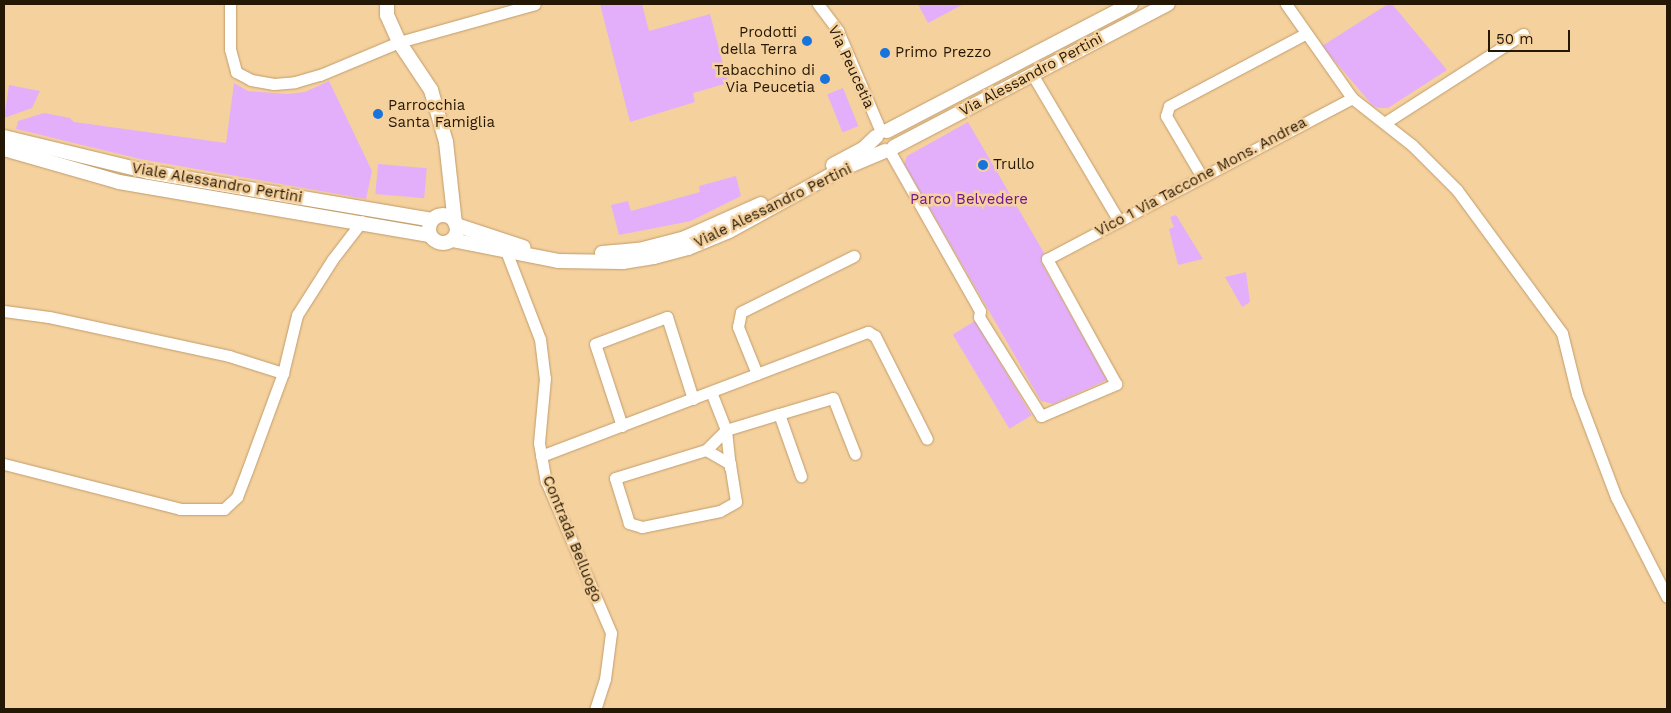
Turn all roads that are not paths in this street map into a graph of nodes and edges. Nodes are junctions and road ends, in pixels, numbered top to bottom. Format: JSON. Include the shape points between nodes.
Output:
{"nodes":[{"id":1,"x":230,"y":4,"type":"edge"},
{"id":2,"x":387,"y":4,"type":"edge"},
{"id":3,"x":535,"y":4,"type":"edge"},
{"id":4,"x":818,"y":4,"type":"edge"},
{"id":5,"x":1131,"y":4,"type":"edge"},
{"id":6,"x":1168,"y":4,"type":"edge"},
{"id":7,"x":1286,"y":4,"type":"edge"},
{"id":8,"x":1305,"y":34,"type":"junction"},
{"id":9,"x":1523,"y":34,"type":"dead end"},
{"id":10,"x":398,"y":42,"type":"junction"},
{"id":11,"x":1032,"y":74,"type":"junction"},
{"id":12,"x":1352,"y":98,"type":"junction"},
{"id":13,"x":1386,"y":122,"type":"junction"},
{"id":14,"x":881,"y":133,"type":"junction"},
{"id":15,"x":4,"y":137,"type":"edge"},
{"id":16,"x":4,"y":149,"type":"edge"},
{"id":17,"x":889,"y":150,"type":"junction"},
{"id":18,"x":1202,"y":177,"type":"junction"},
{"id":19,"x":449,"y":184,"type":"junction"},
{"id":20,"x":433,"y":220,"type":"junction"},
{"id":21,"x":1119,"y":221,"type":"junction"},
{"id":22,"x":362,"y":222,"type":"junction"},
{"id":23,"x":455,"y":224,"type":"junction"},
{"id":24,"x":430,"y":235,"type":"junction"},
{"id":25,"x":452,"y":240,"type":"junction"},
{"id":26,"x":506,"y":251,"type":"junction"},
{"id":27,"x":854,"y":256,"type":"dead end"},
{"id":28,"x":4,"y":311,"type":"edge"},
{"id":29,"x":283,"y":373,"type":"junction"},
{"id":30,"x":757,"y":374,"type":"junction"},
{"id":31,"x":711,"y":392,"type":"junction"},
{"id":32,"x":693,"y":398,"type":"junction"},
{"id":33,"x":779,"y":414,"type":"junction"},
{"id":34,"x":622,"y":426,"type":"junction"},
{"id":35,"x":726,"y":430,"type":"junction"},
{"id":36,"x":927,"y":439,"type":"dead end"},
{"id":37,"x":706,"y":450,"type":"junction"},
{"id":38,"x":855,"y":454,"type":"dead end"},
{"id":39,"x":541,"y":456,"type":"junction"},
{"id":40,"x":4,"y":464,"type":"edge"},
{"id":41,"x":730,"y":468,"type":"junction"},
{"id":42,"x":801,"y":476,"type":"dead end"},
{"id":43,"x":1667,"y":597,"type":"edge"},
{"id":44,"x":595,"y":709,"type":"edge"}],
"edges":[{"from":1,"to":10,"type":"street","via":[[230,49],[236,72],[251,80],[274,84],[295,82]]},
{"from":2,"to":10,"type":"main road","via":[[387,15]]},
{"from":3,"to":10,"type":"street"},
{"from":4,"to":14,"type":"street","name":"Via Peucetia","via":[[838,31]]},
{"from":5,"to":14,"type":"main road","name":"Via Alessandro Pertini"},
{"from":6,"to":11,"type":"main road","name":"Via Alessandro Pertini"},
{"from":7,"to":8,"type":"street"},
{"from":8,"to":12,"type":"street"},
{"from":8,"to":18,"type":"street","via":[[1169,106],[1166,116]]},
{"from":9,"to":13,"type":"street"},
{"from":10,"to":19,"type":"main road","via":[[431,90],[446,142]]},
{"from":11,"to":17,"type":"main road","name":"Via Alessandro Pertini"},
{"from":11,"to":21,"type":"street"},
{"from":12,"to":13,"type":"street"},
{"from":12,"to":18,"type":"street","name":"Vico 1 Via Taccone Mons. Andrea"},
{"from":13,"to":43,"type":"street","via":[[1456,190],[1562,332],[1577,394],[1616,497]]},
{"from":14,"to":17,"type":"main road","via":[[895,138]]},
{"from":14,"to":23,"type":"main road","name":"Viale Alessandro Pertini","via":[[863,149],[754,208],[685,238],[639,250],[614,253],[550,251],[524,247]]},
{"from":15,"to":20,"type":"main road","name":"Viale Alessandro Pertini","via":[[149,172]]},
{"from":16,"to":22,"type":"main road","name":"Viale Alessandro Pertini","via":[[119,182]]},
{"from":17,"to":21,"type":"street","name":"Vico 1 Via Taccone Mons. Andrea","via":[[980,311],[979,317],[1041,416],[1116,384],[1047,259]]},
{"from":17,"to":26,"type":"main road","name":"Viale Alessandro Pertini","via":[[842,169],[762,215],[688,248],[623,262],[558,261]]},
{"from":18,"to":21,"type":"street","name":"Vico 1 Via Taccone Mons. Andrea"},
{"from":19,"to":20,"type":"main road"},
{"from":19,"to":23,"type":"main road"},
{"from":20,"to":23,"type":"main road","name":"Viale Alessandro Pertini","via":[[443,216]]},
{"from":20,"to":24,"type":"main road"},
{"from":22,"to":24,"type":"main road","name":"Viale Alessandro Pertini"},
{"from":22,"to":29,"type":"street","via":[[332,260],[297,315]]},
{"from":23,"to":25,"type":"main road"},
{"from":24,"to":25,"type":"main road","name":"Viale Alessandro Pertini","via":[[440,243]]},
{"from":25,"to":26,"type":"main road","name":"Viale Alessandro Pertini"},
{"from":26,"to":39,"type":"street","name":"Contrada Belluogo","via":[[540,339],[545,378],[539,443]]},
{"from":27,"to":30,"type":"street","via":[[741,312],[738,327]]},
{"from":28,"to":29,"type":"street","via":[[49,317],[211,352]]},
{"from":29,"to":40,"type":"street","via":[[237,497],[224,509],[180,508]]},
{"from":30,"to":31,"type":"street"},
{"from":30,"to":36,"type":"street","via":[[868,332],[875,336]]},
{"from":31,"to":32,"type":"street"},
{"from":31,"to":35,"type":"street"},
{"from":32,"to":34,"type":"street"},
{"from":32,"to":34,"type":"street","via":[[667,317],[595,344]]},
{"from":33,"to":35,"type":"street"},
{"from":33,"to":38,"type":"street","via":[[833,398]]},
{"from":33,"to":42,"type":"street"},
{"from":34,"to":39,"type":"street"},
{"from":35,"to":37,"type":"street"},
{"from":35,"to":41,"type":"street"},
{"from":37,"to":41,"type":"street","via":[[730,464]]},
{"from":37,"to":41,"type":"street","via":[[615,478],[629,523],[642,527],[720,511],[736,502]]},
{"from":39,"to":44,"type":"street","name":"Contrada Belluogo","via":[[546,481],[611,633],[605,679]]}]}
